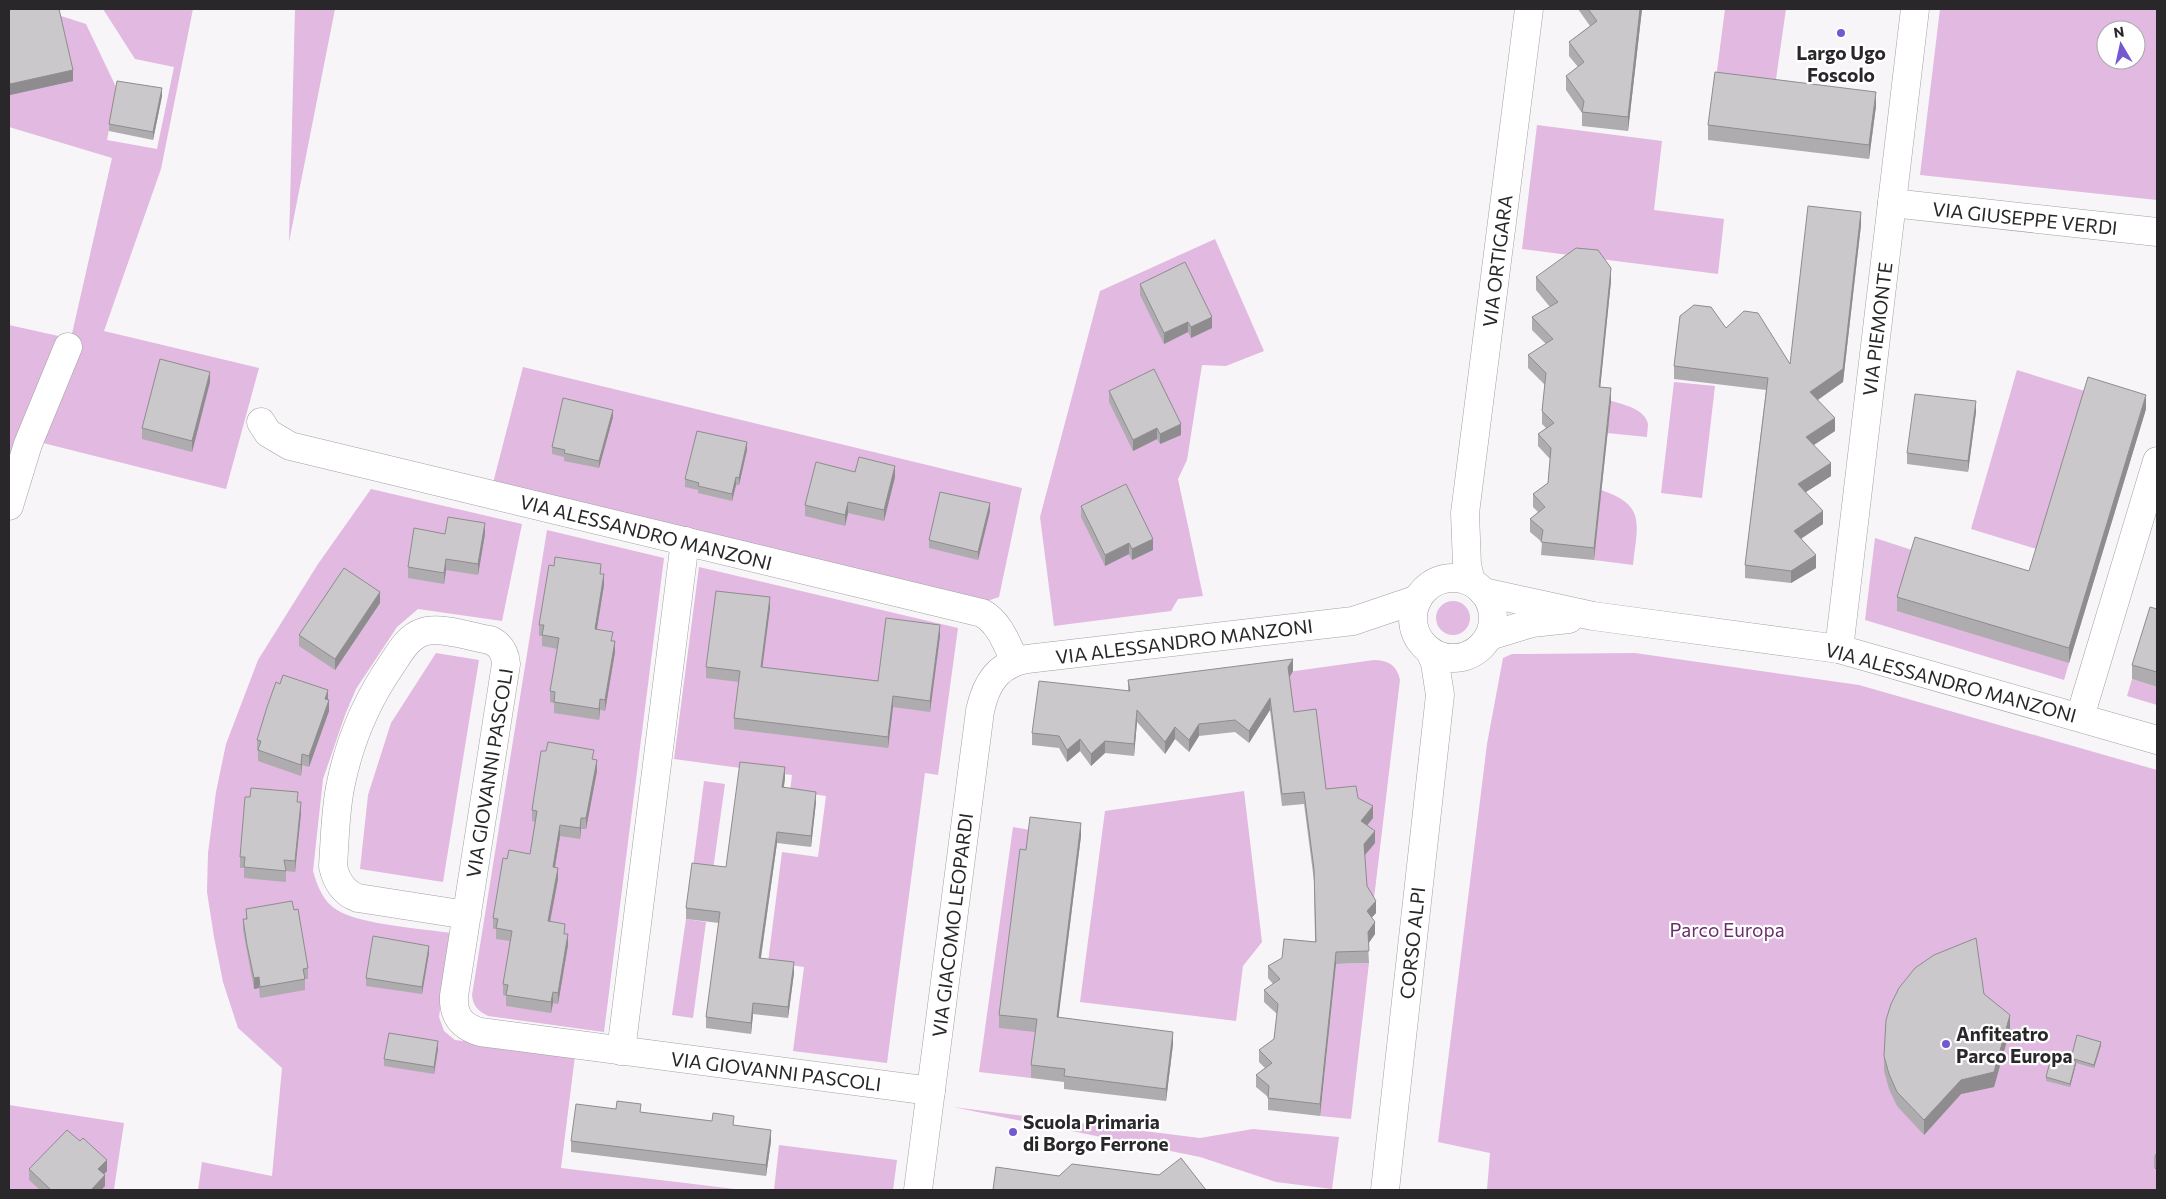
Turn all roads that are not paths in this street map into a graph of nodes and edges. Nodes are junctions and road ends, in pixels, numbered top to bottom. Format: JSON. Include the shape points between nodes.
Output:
{"nodes":[{"id":1,"x":1529,"y":9,"type":"edge"},
{"id":2,"x":1915,"y":9,"type":"edge"},
{"id":3,"x":1892,"y":203,"type":"junction"},
{"id":4,"x":2157,"y":232,"type":"edge"},
{"id":5,"x":68,"y":347,"type":"dead end"},
{"id":6,"x":261,"y":422,"type":"dead end"},
{"id":7,"x":2157,"y":461,"type":"edge"},
{"id":8,"x":9,"y":506,"type":"edge"},
{"id":9,"x":1465,"y":513,"type":"junction"},
{"id":10,"x":685,"y":541,"type":"junction"},
{"id":11,"x":1441,"y":580,"type":"junction"},
{"id":12,"x":1477,"y":587,"type":"junction"},
{"id":13,"x":1418,"y":599,"type":"junction"},
{"id":14,"x":1593,"y":616,"type":"junction"},
{"id":15,"x":1353,"y":620,"type":"junction"},
{"id":16,"x":1489,"y":636,"type":"junction"},
{"id":17,"x":1423,"y":640,"type":"junction"},
{"id":18,"x":1839,"y":648,"type":"junction"},
{"id":19,"x":1468,"y":655,"type":"junction"},
{"id":20,"x":1010,"y":664,"type":"junction"},
{"id":21,"x":1440,"y":695,"type":"junction"},
{"id":22,"x":2080,"y":717,"type":"junction"},
{"id":23,"x":2157,"y":740,"type":"edge"},
{"id":24,"x":467,"y":915,"type":"junction"},
{"id":25,"x":620,"y":1051,"type":"junction"},
{"id":26,"x":931,"y":1091,"type":"junction"},
{"id":27,"x":918,"y":1190,"type":"edge"},
{"id":28,"x":1384,"y":1190,"type":"edge"}],
"edges":[{"from":1,"to":9,"type":"street","name":"VIA ORTIGARA"},
{"from":2,"to":3,"type":"street","name":"VIA PIEMONTE"},
{"from":3,"to":4,"type":"street","name":"VIA GIUSEPPE VERDI"},
{"from":3,"to":18,"type":"street","name":"VIA PIEMONTE"},
{"from":5,"to":8,"type":"street","via":[[28,444]]},
{"from":6,"to":10,"type":"street","name":"VIA ALESSANDRO MANZONI","via":[[268,433],[290,446]]},
{"from":7,"to":22,"type":"street"},
{"from":9,"to":11,"type":"street","name":"VIA ORTIGARA","via":[[1456,548]]},
{"from":9,"to":12,"type":"street","name":"VIA ORTIGARA","via":[[1467,565]]},
{"from":10,"to":20,"type":"street","name":"VIA ALESSANDRO MANZONI","via":[[982,613],[999,628]]},
{"from":10,"to":25,"type":"street"},
{"from":11,"to":12,"type":"street","name":"VIA ALESSANDRO MANZONI","via":[[1457,578]]},
{"from":11,"to":13,"type":"street","name":"VIA ALESSANDRO MANZONI"},
{"from":12,"to":14,"type":"street","name":"VIA ALESSANDRO MANZONI"},
{"from":12,"to":16,"type":"street","via":[[1491,605],[1493,621]]},
{"from":13,"to":15,"type":"street","name":"VIA ALESSANDRO MANZONI"},
{"from":13,"to":17,"type":"street","via":[[1414,614]]},
{"from":14,"to":16,"type":"street","name":"VIA ALESSANDRO MANZONI","via":[[1532,623]]},
{"from":14,"to":18,"type":"street","name":"VIA ALESSANDRO MANZONI"},
{"from":15,"to":17,"type":"street","name":"VIA ALESSANDRO MANZONI","via":[[1402,626]]},
{"from":15,"to":20,"type":"street","name":"VIA ALESSANDRO MANZONI"},
{"from":16,"to":19,"type":"street","name":"VIA ALESSANDRO MANZONI"},
{"from":17,"to":19,"type":"street","name":"VIA ALESSANDRO MANZONI","via":[[1442,656]]},
{"from":17,"to":21,"type":"street","name":"CORSO ALPI","via":[[1435,663]]},
{"from":18,"to":22,"type":"street","name":"VIA ALESSANDRO MANZONI"},
{"from":19,"to":21,"type":"street","name":"CORSO ALPI","via":[[1450,675]]},
{"from":20,"to":26,"type":"street","name":"VIA GIACOMO LEOPARDI","via":[[987,688],[980,710]]},
{"from":21,"to":28,"type":"street","name":"CORSO ALPI"},
{"from":22,"to":23,"type":"street","name":"VIA ALESSANDRO MANZONI"},
{"from":24,"to":24,"type":"street","name":"VIA GIOVANNI PASCOLI","via":[[505,655],[498,644],[490,640],[425,631],[405,644],[379,682],[362,716],[341,783],[333,866],[343,888],[358,898]]},
{"from":24,"to":25,"type":"street","name":"VIA GIOVANNI PASCOLI","via":[[453,1006],[460,1022],[480,1032]]},
{"from":25,"to":26,"type":"street","name":"VIA GIOVANNI PASCOLI"},
{"from":26,"to":27,"type":"street","name":"VIA GIACOMO LEOPARDI"}]}
